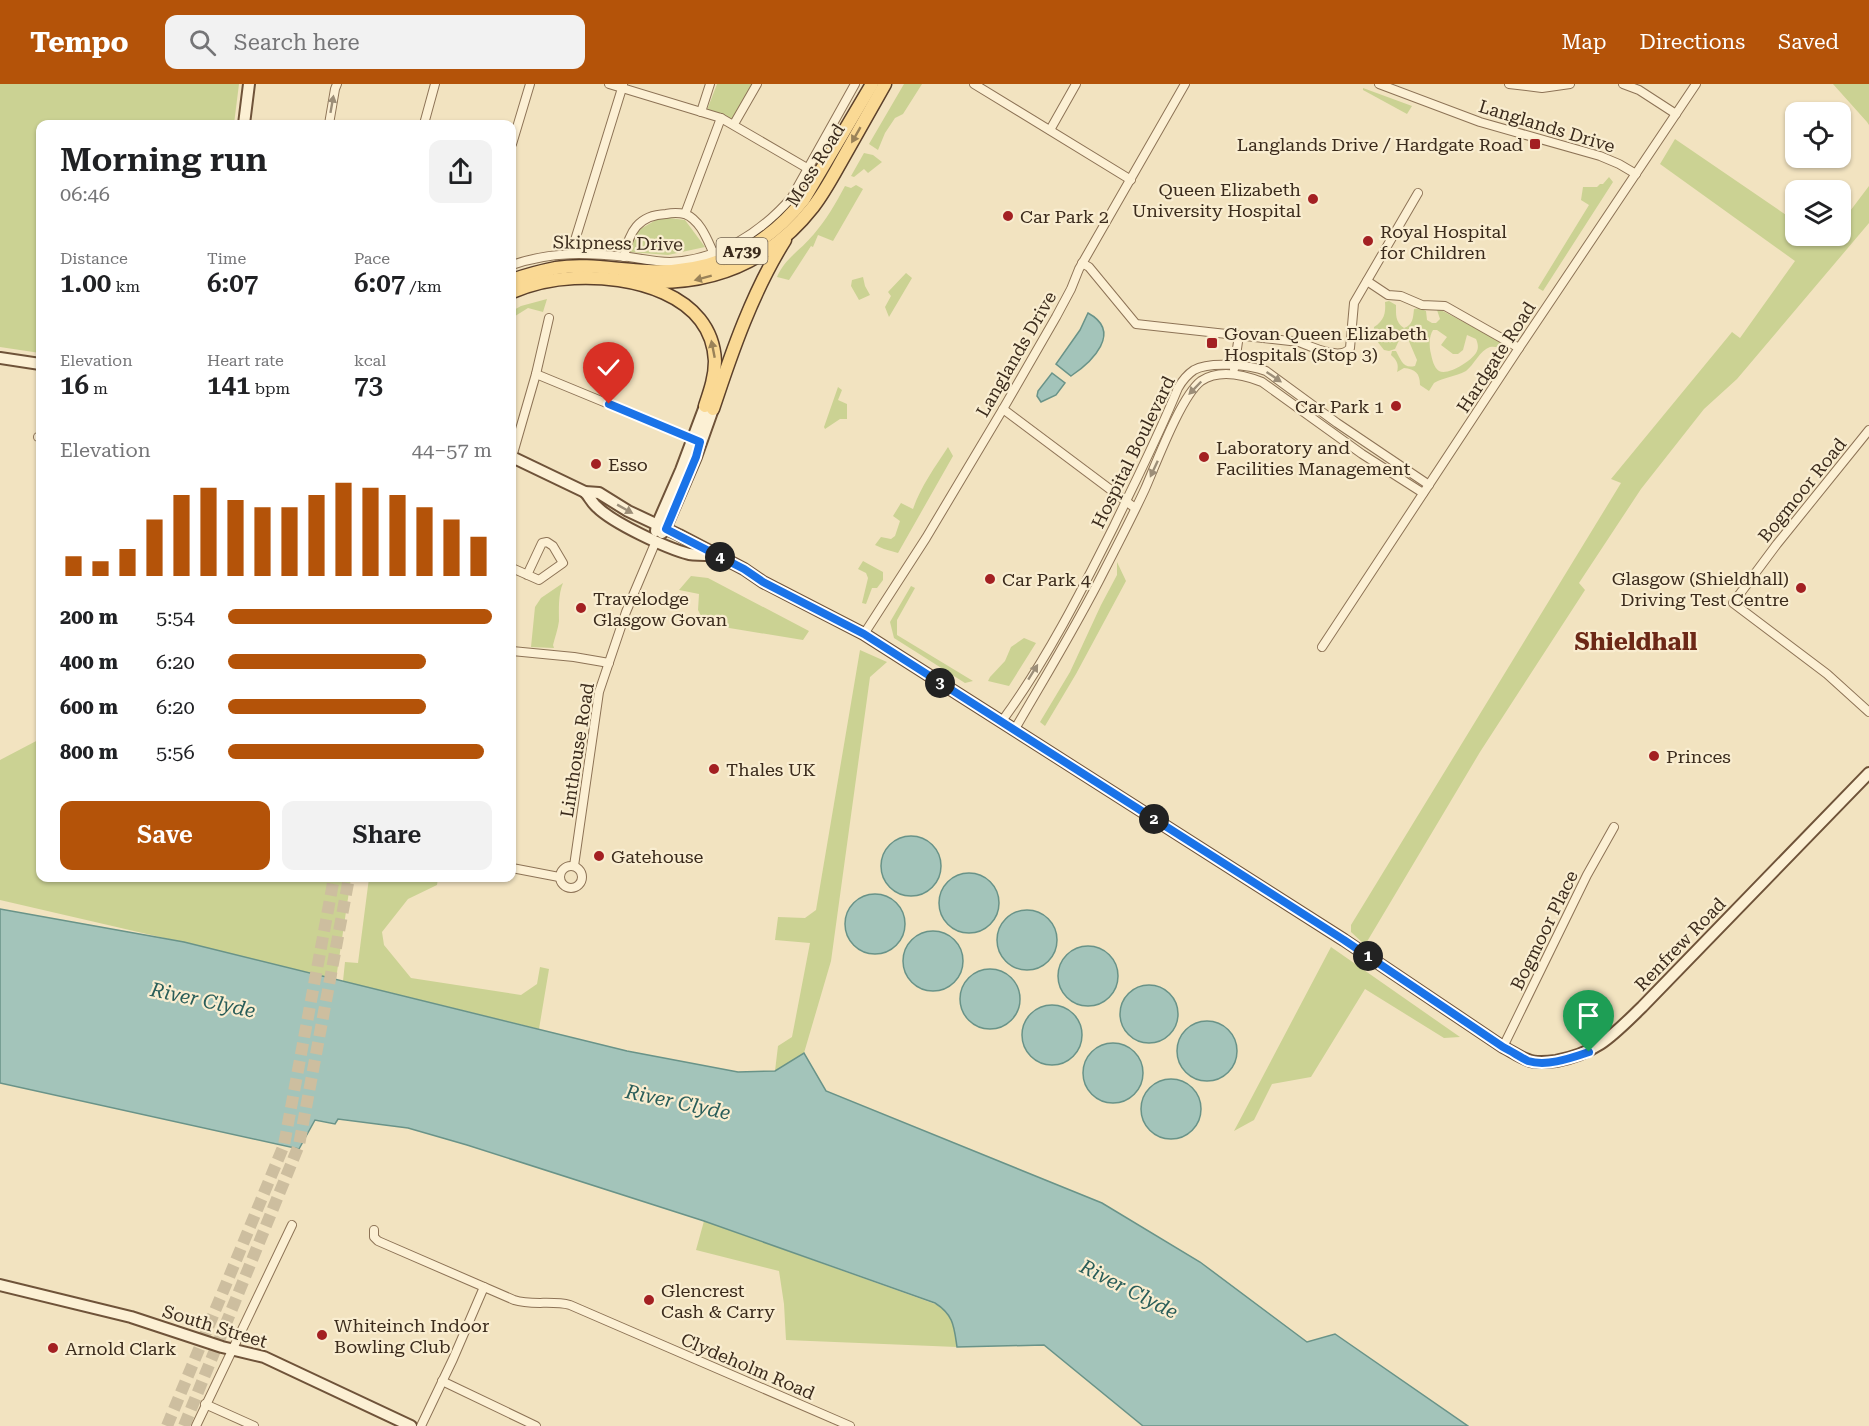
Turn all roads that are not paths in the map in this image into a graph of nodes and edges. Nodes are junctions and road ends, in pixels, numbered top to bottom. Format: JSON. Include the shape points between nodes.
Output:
{"nodes":[{"id":1,"x":249,"y":84,"type":"edge"},
{"id":2,"x":337,"y":84,"type":"edge"},
{"id":3,"x":435,"y":84,"type":"edge"},
{"id":4,"x":530,"y":84,"type":"edge"},
{"id":5,"x":609,"y":84,"type":"edge"},
{"id":6,"x":710,"y":84,"type":"edge"},
{"id":7,"x":757,"y":84,"type":"edge"},
{"id":8,"x":855,"y":84,"type":"edge"},
{"id":9,"x":872,"y":84,"type":"edge"},
{"id":10,"x":885,"y":84,"type":"edge"},
{"id":11,"x":974,"y":84,"type":"edge"},
{"id":12,"x":1077,"y":84,"type":"edge"},
{"id":13,"x":1185,"y":84,"type":"edge"},
{"id":14,"x":1379,"y":84,"type":"edge"},
{"id":15,"x":1509,"y":84,"type":"edge"},
{"id":16,"x":1570,"y":84,"type":"edge"},
{"id":17,"x":1623,"y":84,"type":"edge"},
{"id":18,"x":1696,"y":84,"type":"edge"},
{"id":19,"x":623,"y":86,"type":"edge"},
{"id":20,"x":1542,"y":86,"type":"edge"},
{"id":21,"x":701,"y":112,"type":"junction"},
{"id":22,"x":1676,"y":114,"type":"junction"},
{"id":23,"x":721,"y":118,"type":"junction"},
{"id":24,"x":244,"y":120,"type":"edge"},
{"id":25,"x":330,"y":120,"type":"edge"},
{"id":26,"x":425,"y":120,"type":"edge"},
{"id":27,"x":734,"y":124,"type":"junction"},
{"id":28,"x":1050,"y":130,"type":"junction"},
{"id":29,"x":516,"y":131,"type":"edge"},
{"id":30,"x":807,"y":168,"type":"junction"},
{"id":31,"x":1636,"y":174,"type":"junction"},
{"id":32,"x":1131,"y":180,"type":"junction"},
{"id":33,"x":1418,"y":193,"type":"dead end"},
{"id":34,"x":685,"y":214,"type":"junction"},
{"id":35,"x":791,"y":231,"type":"junction"},
{"id":36,"x":713,"y":252,"type":"junction"},
{"id":37,"x":571,"y":253,"type":"junction"},
{"id":38,"x":624,"y":257,"type":"junction"},
{"id":39,"x":516,"y":263,"type":"edge"},
{"id":40,"x":1082,"y":263,"type":"junction"},
{"id":41,"x":516,"y":279,"type":"edge"},
{"id":42,"x":625,"y":280,"type":"junction"},
{"id":43,"x":1367,"y":281,"type":"junction"},
{"id":44,"x":516,"y":291,"type":"edge"},
{"id":45,"x":549,"y":318,"type":"dead end"},
{"id":46,"x":1239,"y":335,"type":"junction"},
{"id":47,"x":1519,"y":348,"type":"junction"},
{"id":48,"x":0,"y":358,"type":"edge"},
{"id":49,"x":36,"y":363,"type":"edge"},
{"id":50,"x":1234,"y":370,"type":"junction"},
{"id":51,"x":536,"y":374,"type":"junction"},
{"id":52,"x":709,"y":407,"type":"junction"},
{"id":53,"x":1004,"y":409,"type":"junction"},
{"id":54,"x":1869,"y":430,"type":"edge"},
{"id":55,"x":696,"y":440,"type":"junction"},
{"id":56,"x":516,"y":443,"type":"edge"},
{"id":57,"x":516,"y":459,"type":"edge"},
{"id":58,"x":1428,"y":485,"type":"junction"},
{"id":59,"x":585,"y":492,"type":"junction"},
{"id":60,"x":1423,"y":494,"type":"junction"},
{"id":61,"x":1125,"y":502,"type":"junction"},
{"id":62,"x":1135,"y":508,"type":"junction"},
{"id":63,"x":661,"y":527,"type":"junction"},
{"id":64,"x":656,"y":541,"type":"junction"},
{"id":65,"x":716,"y":555,"type":"junction"},
{"id":66,"x":516,"y":570,"type":"edge"},
{"id":67,"x":527,"y":575,"type":"junction"},
{"id":68,"x":864,"y":634,"type":"junction"},
{"id":69,"x":1322,"y":647,"type":"dead end"},
{"id":70,"x":516,"y":651,"type":"edge"},
{"id":71,"x":609,"y":663,"type":"junction"},
{"id":72,"x":1869,"y":712,"type":"edge"},
{"id":73,"x":1002,"y":721,"type":"junction"},
{"id":74,"x":1015,"y":729,"type":"junction"},
{"id":75,"x":1869,"y":773,"type":"edge"},
{"id":76,"x":1614,"y":827,"type":"dead end"},
{"id":77,"x":574,"y":866,"type":"junction"},
{"id":78,"x":516,"y":869,"type":"edge"},
{"id":79,"x":560,"y":877,"type":"junction"},
{"id":80,"x":1503,"y":1047,"type":"junction"},
{"id":81,"x":292,"y":1225,"type":"dead end"},
{"id":82,"x":374,"y":1230,"type":"dead end"},
{"id":83,"x":0,"y":1285,"type":"edge"},
{"id":84,"x":484,"y":1287,"type":"junction"},
{"id":85,"x":233,"y":1349,"type":"junction"},
{"id":86,"x":442,"y":1381,"type":"junction"},
{"id":87,"x":205,"y":1404,"type":"junction"},
{"id":88,"x":196,"y":1426,"type":"edge"},
{"id":89,"x":254,"y":1426,"type":"edge"},
{"id":90,"x":411,"y":1426,"type":"edge"},
{"id":91,"x":421,"y":1426,"type":"edge"},
{"id":92,"x":536,"y":1426,"type":"edge"},
{"id":93,"x":850,"y":1426,"type":"edge"}],
"edges":[{"from":1,"to":24,"type":"street"},
{"from":25,"to":2,"type":"street","one_way":true},
{"from":3,"to":26,"type":"street"},
{"from":4,"to":29,"type":"street"},
{"from":5,"to":19,"type":"street"},
{"from":6,"to":21,"type":"street"},
{"from":7,"to":27,"type":"street"},
{"from":8,"to":30,"type":"street","name":"Skipness Drive"},
{"from":9,"to":41,"type":"main road","name":"Moss Road","number":"A739","via":[[812,187],[791,215],[750,247],[720,262],[683,270],[558,268]]},
{"from":10,"to":35,"type":"main road","name":"Moss Road","number":"A739","one_way":true,"via":[[823,193]]},
{"from":11,"to":28,"type":"street"},
{"from":12,"to":28,"type":"street"},
{"from":13,"to":32,"type":"street","name":"Langlands Drive"},
{"from":14,"to":31,"type":"street","name":"Langlands Drive","via":[[1480,122],[1600,156]]},
{"from":15,"to":20,"type":"street"},
{"from":16,"to":20,"type":"street"},
{"from":17,"to":22,"type":"street"},
{"from":18,"to":22,"type":"street","name":"Hardgate Road"},
{"from":19,"to":21,"type":"street"},
{"from":19,"to":37,"type":"street"},
{"from":21,"to":23,"type":"street"},
{"from":22,"to":31,"type":"street","name":"Hardgate Road"},
{"from":23,"to":27,"type":"street"},
{"from":23,"to":34,"type":"street"},
{"from":27,"to":30,"type":"street"},
{"from":28,"to":32,"type":"street"},
{"from":30,"to":36,"type":"street","name":"Skipness Drive","via":[[778,214],[737,243]]},
{"from":31,"to":47,"type":"street","name":"Hardgate Road"},
{"from":32,"to":40,"type":"street","name":"Langlands Drive"},
{"from":33,"to":43,"type":"street"},
{"from":34,"to":36,"type":"street","via":[[705,234]]},
{"from":34,"to":38,"type":"street","via":[[645,219],[633,230]]},
{"from":35,"to":42,"type":"main road","name":"Moss Road","number":"A739","one_way":true,"via":[[747,262],[714,275],[676,282]]},
{"from":35,"to":52,"type":"main road","via":[[767,270]]},
{"from":36,"to":38,"type":"street","name":"Skipness Drive","via":[[669,262]]},
{"from":37,"to":38,"type":"street","name":"Skipness Drive"},
{"from":37,"to":39,"type":"street","name":"Skipness Drive","via":[[532,257]]},
{"from":40,"to":46,"type":"street","via":[[1136,324]]},
{"from":40,"to":53,"type":"street","name":"Langlands Drive"},
{"from":42,"to":44,"type":"main road","number":"A739","via":[[574,278],[539,282]]},
{"from":52,"to":42,"type":"main road","one_way":true,"via":[[715,363],[706,327],[682,303]]},
{"from":43,"to":46,"type":"street","via":[[1354,303],[1350,348],[1345,354],[1324,352],[1299,342]]},
{"from":43,"to":47,"type":"street","via":[[1388,295],[1422,305],[1445,306]]},
{"from":45,"to":51,"type":"street"},
{"from":46,"to":50,"type":"street"},
{"from":47,"to":58,"type":"street","name":"Hardgate Road"},
{"from":48,"to":49,"type":"street"},
{"from":50,"to":58,"type":"street","name":"Hospital Boulevard","one_way":true,"via":[[1260,369],[1272,375]]},
{"from":50,"to":60,"type":"street","name":"Hospital Boulevard","via":[[1269,385]]},
{"from":50,"to":61,"type":"street","name":"Hospital Boulevard","via":[[1206,366],[1183,381]]},
{"from":50,"to":62,"type":"street","name":"Hospital Boulevard","one_way":true,"via":[[1201,381],[1186,398]]},
{"from":51,"to":55,"type":"street"},
{"from":51,"to":56,"type":"street"},
{"from":52,"to":55,"type":"street"},
{"from":53,"to":61,"type":"street"},
{"from":53,"to":68,"type":"street","name":"Langlands Drive"},
{"from":54,"to":72,"type":"street","name":"Bogmoor Road","via":[[1733,603],[1827,674]]},
{"from":55,"to":63,"type":"street"},
{"from":57,"to":59,"type":"street"},
{"from":58,"to":60,"type":"street","name":"Hardgate Road"},
{"from":59,"to":63,"type":"street","name":"Renfrew Road","one_way":true,"via":[[599,493]]},
{"from":59,"to":64,"type":"street","via":[[597,507]]},
{"from":60,"to":69,"type":"street","name":"Hardgate Road"},
{"from":61,"to":62,"type":"street"},
{"from":73,"to":61,"type":"street","name":"Hospital Boulevard","one_way":true,"via":[[1084,585]]},
{"from":62,"to":74,"type":"street","name":"Hospital Boulevard","via":[[1092,594]]},
{"from":63,"to":64,"type":"street"},
{"from":63,"to":65,"type":"street","name":"Renfrew Road"},
{"from":64,"to":65,"type":"street","via":[[691,554]]},
{"from":64,"to":71,"type":"street","name":"Linthouse Road"},
{"from":65,"to":68,"type":"street","name":"Renfrew Road"},
{"from":66,"to":67,"type":"street"},
{"from":67,"to":67,"type":"street","via":[[542,543],[553,546],[563,562],[538,580]]},
{"from":68,"to":73,"type":"street","name":"Renfrew Road"},
{"from":70,"to":71,"type":"street"},
{"from":71,"to":77,"type":"street","name":"Linthouse Road","via":[[599,692]]},
{"from":73,"to":74,"type":"street","name":"Renfrew Road"},
{"from":74,"to":80,"type":"street","name":"Renfrew Road"},
{"from":75,"to":80,"type":"street","name":"Renfrew Road","via":[[1606,1042],[1580,1055],[1550,1062],[1530,1061]]},
{"from":76,"to":80,"type":"street","name":"Bogmoor Place"},
{"from":77,"to":79,"type":"street","via":[[563,869]]},
{"from":77,"to":79,"type":"street","name":"Linthouse Road","via":[[582,876],[580,883],[566,887]]},
{"from":78,"to":79,"type":"street"},
{"from":81,"to":85,"type":"street"},
{"from":82,"to":84,"type":"street","name":"Clydeholm Road","via":[[378,1241]]},
{"from":83,"to":85,"type":"street","name":"South Street","via":[[134,1317]]},
{"from":84,"to":86,"type":"street"},
{"from":84,"to":93,"type":"street","name":"Clydeholm Road","via":[[518,1301],[570,1305]]},
{"from":85,"to":87,"type":"street"},
{"from":85,"to":90,"type":"street","name":"South Street","via":[[278,1363]]},
{"from":86,"to":91,"type":"street"},
{"from":86,"to":92,"type":"street"},
{"from":87,"to":88,"type":"street"},
{"from":87,"to":89,"type":"street"}]}
